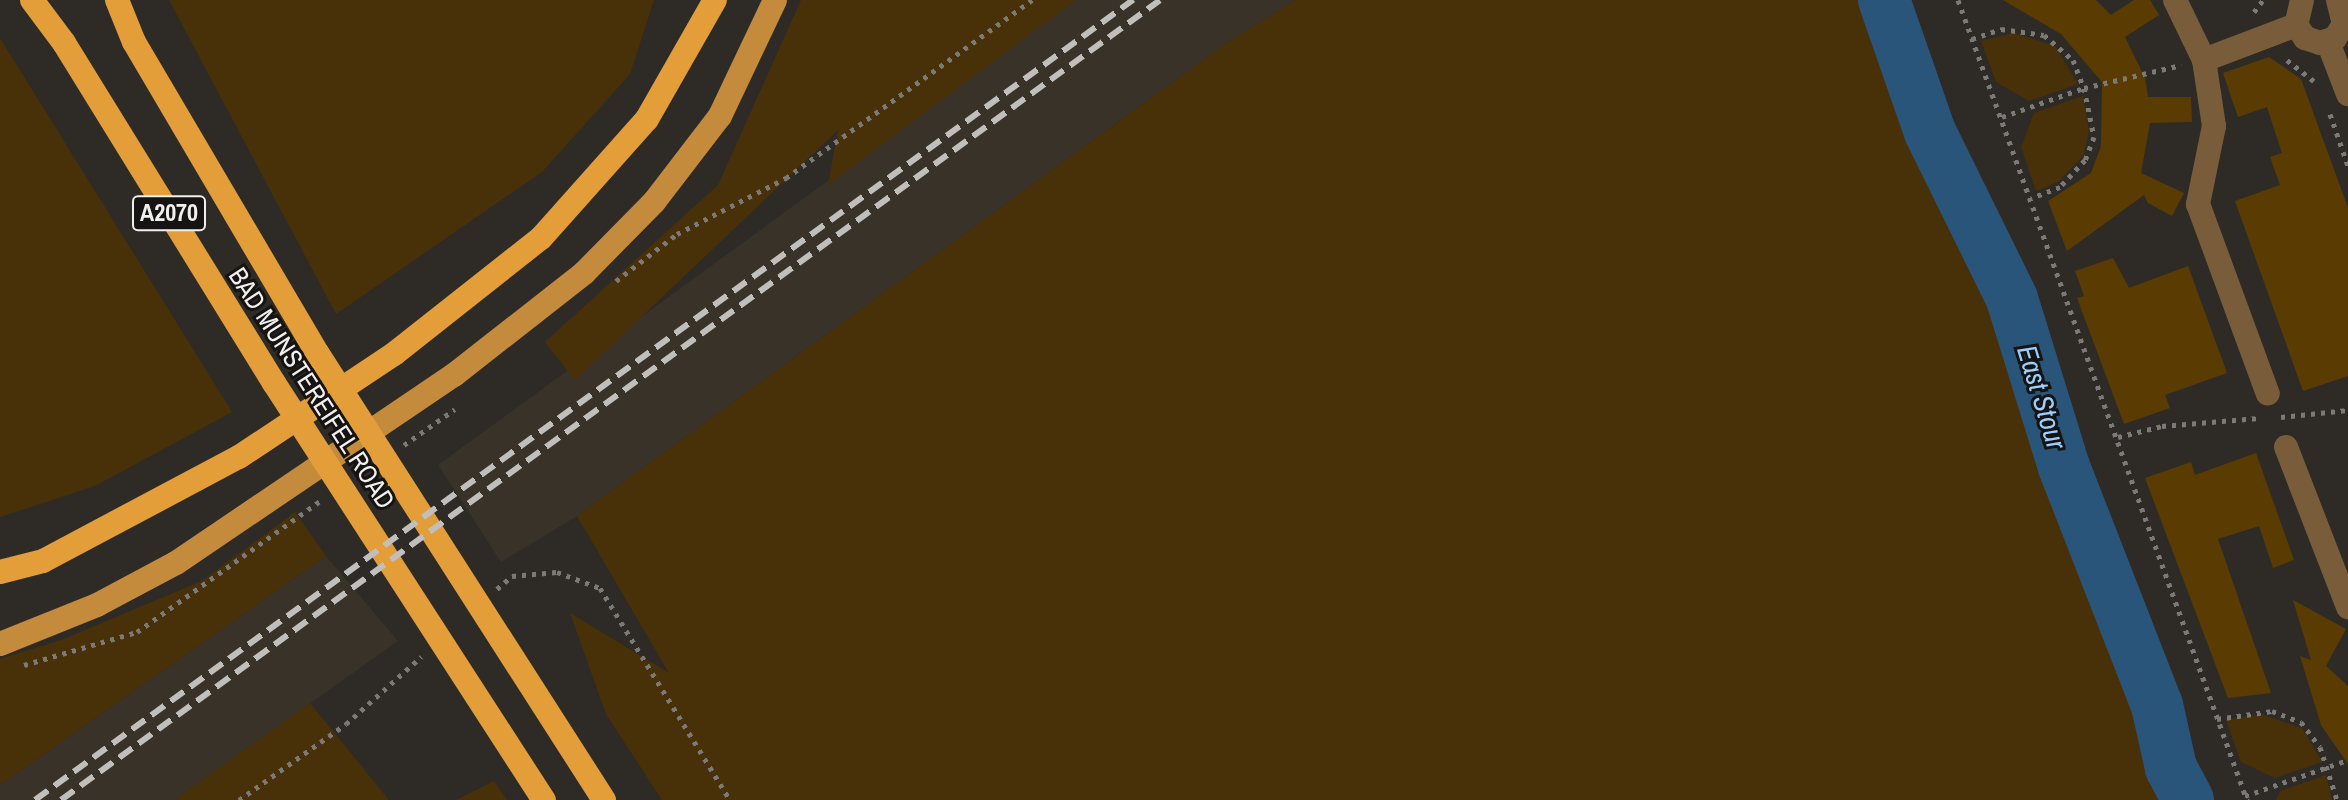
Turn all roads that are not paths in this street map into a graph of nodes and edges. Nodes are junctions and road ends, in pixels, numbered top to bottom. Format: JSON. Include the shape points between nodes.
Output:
{"nodes":[{"id":1,"x":32,"y":0,"type":"edge"},
{"id":2,"x":41,"y":0,"type":"edge"},
{"id":3,"x":114,"y":0,"type":"edge"},
{"id":4,"x":715,"y":0,"type":"edge"},
{"id":5,"x":775,"y":0,"type":"edge"},
{"id":6,"x":2176,"y":0,"type":"edge"},
{"id":7,"x":2302,"y":0,"type":"edge"},
{"id":8,"x":2343,"y":5,"type":"edge"},
{"id":9,"x":2296,"y":25,"type":"junction"},
{"id":10,"x":2328,"y":42,"type":"junction"},
{"id":11,"x":64,"y":43,"type":"junction"},
{"id":12,"x":2204,"y":60,"type":"junction"},
{"id":13,"x":2337,"y":97,"type":"edge"},
{"id":14,"x":2268,"y":394,"type":"dead end"},
{"id":15,"x":2286,"y":447,"type":"dead end"},
{"id":16,"x":0,"y":572,"type":"edge"},
{"id":17,"x":2348,"y":607,"type":"edge"},
{"id":18,"x":0,"y":644,"type":"edge"},
{"id":19,"x":544,"y":800,"type":"edge"},
{"id":20,"x":604,"y":800,"type":"edge"}],
"edges":[{"from":1,"to":11,"type":"highway"},
{"from":2,"to":11,"type":"main road","name":"BAD MUNSTEREIFEL ROAD"},
{"from":3,"to":20,"type":"highway","name":"BAD MUNSTEREIFEL ROAD","number":"A2070","via":[[318,354]]},
{"from":4,"to":16,"type":"highway","via":[[647,119],[529,248],[394,354],[239,457],[43,561]]},
{"from":5,"to":18,"type":"main road","via":[[720,116],[654,202],[584,273],[454,375],[176,563],[97,605]]},
{"from":6,"to":12,"type":"street"},
{"from":7,"to":9,"type":"street","via":[[2295,10]]},
{"from":8,"to":10,"type":"street","via":[[2341,32]]},
{"from":9,"to":10,"type":"street","via":[[2312,42]]},
{"from":9,"to":12,"type":"street"},
{"from":10,"to":13,"type":"street"},
{"from":11,"to":19,"type":"highway","name":"BAD MUNSTEREIFEL ROAD","number":"A2070","via":[[274,383]]},
{"from":12,"to":14,"type":"street","via":[[2214,126],[2198,204]]},
{"from":15,"to":17,"type":"street"}]}
